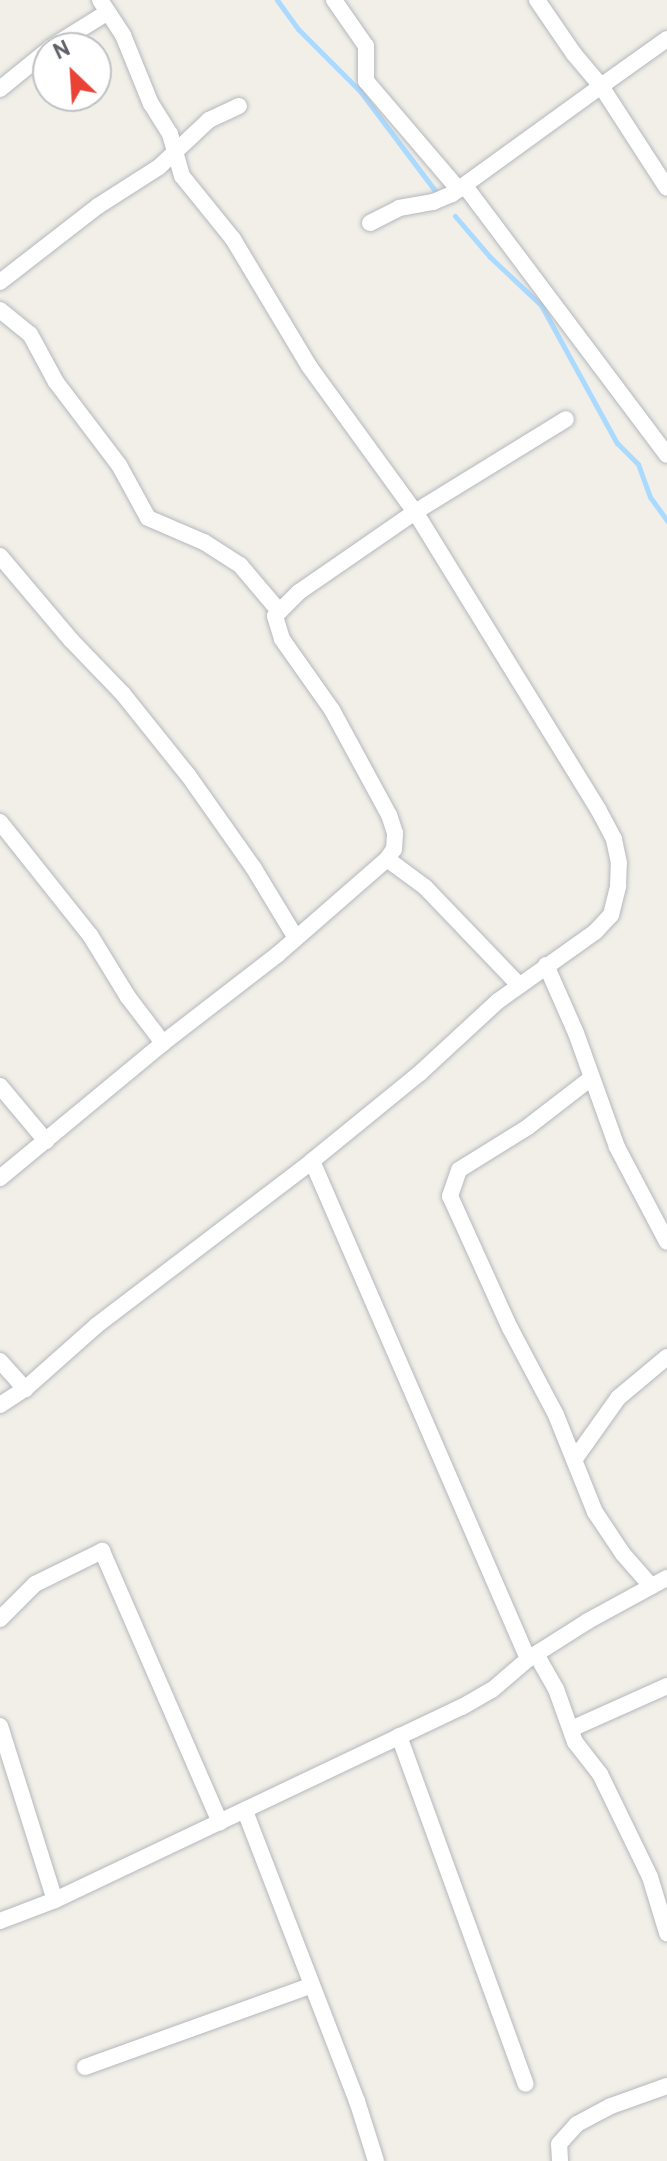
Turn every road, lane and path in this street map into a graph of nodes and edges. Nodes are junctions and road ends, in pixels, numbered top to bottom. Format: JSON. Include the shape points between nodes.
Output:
{"nodes":[{"id":1,"x":334,"y":0,"type":"edge"},
{"id":2,"x":537,"y":0,"type":"edge"},
{"id":3,"x":104,"y":6,"type":"edge"},
{"id":4,"x":71,"y":32,"type":"edge"},
{"id":5,"x":667,"y":39,"type":"edge"},
{"id":6,"x":32,"y":63,"type":"edge"},
{"id":7,"x":601,"y":86,"type":"junction"},
{"id":8,"x":0,"y":89,"type":"edge"},
{"id":9,"x":239,"y":106,"type":"dead end"},
{"id":10,"x":176,"y":154,"type":"junction"},
{"id":11,"x":462,"y":188,"type":"junction"},
{"id":12,"x":667,"y":188,"type":"edge"},
{"id":13,"x":370,"y":223,"type":"dead end"},
{"id":14,"x":0,"y":282,"type":"edge"},
{"id":15,"x":0,"y":310,"type":"edge"},
{"id":16,"x":566,"y":419,"type":"dead end"},
{"id":17,"x":667,"y":455,"type":"edge"},
{"id":18,"x":415,"y":512,"type":"junction"},
{"id":19,"x":4,"y":566,"type":"edge"},
{"id":20,"x":279,"y":611,"type":"junction"},
{"id":21,"x":0,"y":822,"type":"edge"},
{"id":22,"x":387,"y":859,"type":"junction"},
{"id":23,"x":296,"y":938,"type":"junction"},
{"id":24,"x":546,"y":965,"type":"junction"},
{"id":25,"x":519,"y":985,"type":"junction"},
{"id":26,"x":163,"y":1043,"type":"junction"},
{"id":27,"x":590,"y":1079,"type":"junction"},
{"id":28,"x":0,"y":1086,"type":"edge"},
{"id":29,"x":46,"y":1141,"type":"junction"},
{"id":30,"x":312,"y":1161,"type":"junction"},
{"id":31,"x":0,"y":1178,"type":"edge"},
{"id":32,"x":667,"y":1242,"type":"edge"},
{"id":33,"x":667,"y":1357,"type":"edge"},
{"id":34,"x":0,"y":1361,"type":"edge"},
{"id":35,"x":25,"y":1389,"type":"junction"},
{"id":36,"x":0,"y":1405,"type":"edge"},
{"id":37,"x":574,"y":1460,"type":"junction"},
{"id":38,"x":667,"y":1578,"type":"edge"},
{"id":39,"x":651,"y":1586,"type":"junction"},
{"id":40,"x":0,"y":1619,"type":"edge"},
{"id":41,"x":532,"y":1657,"type":"junction"},
{"id":42,"x":667,"y":1686,"type":"edge"},
{"id":43,"x":0,"y":1726,"type":"edge"},
{"id":44,"x":571,"y":1729,"type":"junction"},
{"id":45,"x":399,"y":1736,"type":"junction"},
{"id":46,"x":245,"y":1811,"type":"junction"},
{"id":47,"x":220,"y":1823,"type":"junction"},
{"id":48,"x":55,"y":1900,"type":"junction"},
{"id":49,"x":0,"y":1921,"type":"edge"},
{"id":50,"x":667,"y":1933,"type":"edge"},
{"id":51,"x":310,"y":1986,"type":"junction"},
{"id":52,"x":85,"y":2067,"type":"dead end"},
{"id":53,"x":526,"y":2084,"type":"dead end"},
{"id":54,"x":667,"y":2086,"type":"edge"},
{"id":55,"x":376,"y":2161,"type":"edge"},
{"id":56,"x":560,"y":2161,"type":"edge"}],
"edges":[{"from":1,"to":11,"type":"street","via":[[366,46],[366,81]]},
{"from":2,"to":7,"type":"street"},
{"from":3,"to":4,"type":"street"},
{"from":3,"to":10,"type":"street"},
{"from":5,"to":7,"type":"street"},
{"from":6,"to":8,"type":"street"},
{"from":7,"to":11,"type":"street"},
{"from":7,"to":12,"type":"street"},
{"from":9,"to":10,"type":"street","via":[[209,120]]},
{"from":10,"to":14,"type":"street"},
{"from":10,"to":18,"type":"street","via":[[182,176],[233,239],[309,366]]},
{"from":11,"to":13,"type":"street"},
{"from":11,"to":17,"type":"street"},
{"from":15,"to":20,"type":"street","via":[[30,334],[56,382],[119,465],[148,518],[204,542],[240,565]]},
{"from":16,"to":18,"type":"street"},
{"from":18,"to":20,"type":"street"},
{"from":18,"to":24,"type":"street","via":[[614,839],[618,886],[611,915],[574,949]]},
{"from":19,"to":23,"type":"street","via":[[123,694],[188,775]]},
{"from":20,"to":22,"type":"street","via":[[275,616],[282,639],[332,710],[389,815],[395,833]]},
{"from":21,"to":26,"type":"street","via":[[90,935]]},
{"from":22,"to":23,"type":"street"},
{"from":22,"to":25,"type":"street","via":[[425,887]]},
{"from":23,"to":26,"type":"street"},
{"from":24,"to":25,"type":"street"},
{"from":24,"to":27,"type":"street"},
{"from":25,"to":30,"type":"street"},
{"from":26,"to":29,"type":"street"},
{"from":27,"to":32,"type":"street","via":[[617,1147]]},
{"from":27,"to":37,"type":"street","via":[[528,1127],[459,1170],[450,1196]]},
{"from":28,"to":29,"type":"street"},
{"from":29,"to":31,"type":"street"},
{"from":30,"to":35,"type":"street","via":[[97,1325]]},
{"from":30,"to":41,"type":"street"},
{"from":33,"to":37,"type":"street","via":[[618,1398]]},
{"from":34,"to":35,"type":"street"},
{"from":35,"to":36,"type":"street"},
{"from":37,"to":39,"type":"street","via":[[595,1512]]},
{"from":38,"to":39,"type":"street"},
{"from":39,"to":41,"type":"street"},
{"from":40,"to":47,"type":"street","via":[[35,1584],[102,1551]]},
{"from":41,"to":44,"type":"street","via":[[556,1689]]},
{"from":41,"to":45,"type":"street","via":[[492,1690]]},
{"from":42,"to":44,"type":"street"},
{"from":43,"to":48,"type":"street"},
{"from":44,"to":50,"type":"street","via":[[600,1774],[644,1865]]},
{"from":45,"to":46,"type":"street"},
{"from":45,"to":53,"type":"street"},
{"from":46,"to":47,"type":"street"},
{"from":46,"to":51,"type":"street"},
{"from":47,"to":48,"type":"street"},
{"from":48,"to":49,"type":"street"},
{"from":51,"to":52,"type":"street"},
{"from":51,"to":55,"type":"street"},
{"from":54,"to":56,"type":"street","via":[[577,2124],[559,2144]]}]}
